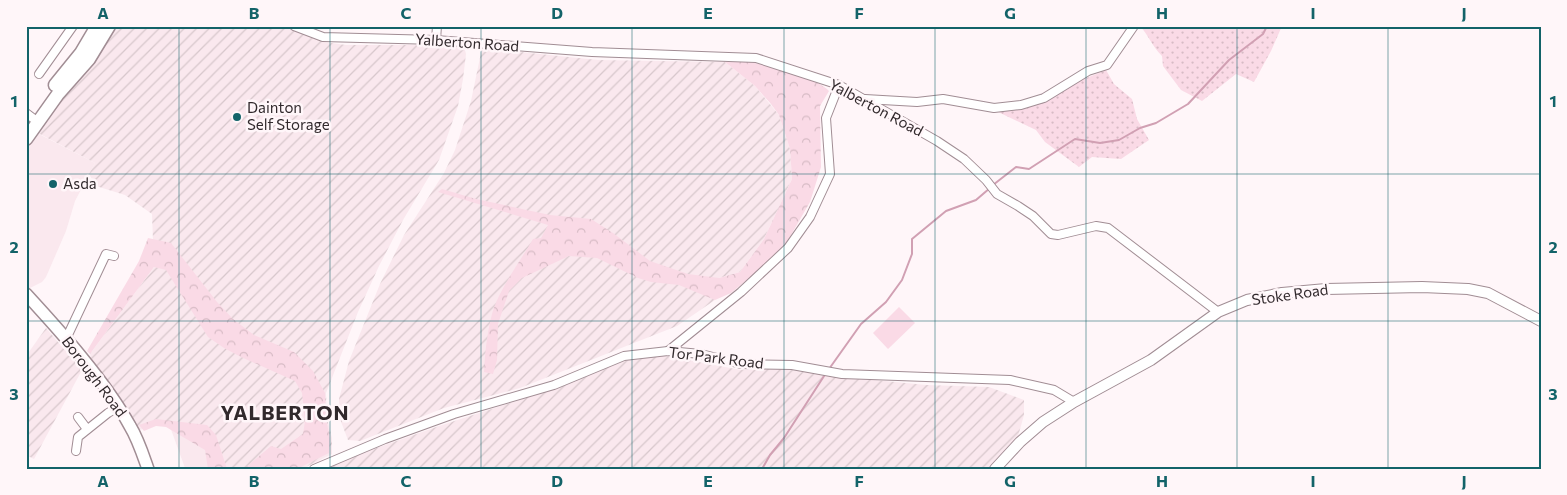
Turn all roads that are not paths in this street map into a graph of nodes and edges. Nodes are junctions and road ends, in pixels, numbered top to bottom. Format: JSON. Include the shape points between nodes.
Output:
{"nodes":[{"id":1,"x":73,"y":26,"type":"edge"},
{"id":2,"x":97,"y":26,"type":"edge"},
{"id":3,"x":109,"y":26,"type":"edge"},
{"id":4,"x":294,"y":26,"type":"edge"},
{"id":5,"x":437,"y":26,"type":"edge"},
{"id":6,"x":1134,"y":26,"type":"edge"},
{"id":7,"x":436,"y":40,"type":"junction"},
{"id":8,"x":39,"y":74,"type":"dead end"},
{"id":9,"x":839,"y":85,"type":"junction"},
{"id":10,"x":862,"y":98,"type":"junction"},
{"id":11,"x":30,"y":119,"type":"edge"},
{"id":12,"x":26,"y":139,"type":"edge"},
{"id":13,"x":114,"y":256,"type":"dead end"},
{"id":14,"x":26,"y":294,"type":"edge"},
{"id":15,"x":1218,"y":312,"type":"junction"},
{"id":16,"x":1541,"y":320,"type":"edge"},
{"id":17,"x":66,"y":339,"type":"junction"},
{"id":18,"x":668,"y":351,"type":"junction"},
{"id":19,"x":1074,"y":402,"type":"junction"},
{"id":20,"x":118,"y":407,"type":"junction"},
{"id":21,"x":78,"y":416,"type":"dead end"},
{"id":22,"x":87,"y":429,"type":"junction"},
{"id":23,"x":76,"y":451,"type":"dead end"},
{"id":24,"x":148,"y":469,"type":"edge"},
{"id":25,"x":314,"y":469,"type":"edge"},
{"id":26,"x":995,"y":469,"type":"edge"}],
"edges":[{"from":1,"to":8,"type":"street"},
{"from":2,"to":11,"type":"main road","via":[[81,53]]},
{"from":3,"to":11,"type":"main road","via":[[89,59]]},
{"from":4,"to":7,"type":"street","name":"Yalberton Road","via":[[323,37]]},
{"from":5,"to":7,"type":"street"},
{"from":6,"to":10,"type":"street","via":[[1108,65],[1088,71],[1044,98],[1021,105],[994,108],[943,99],[917,102]]},
{"from":7,"to":9,"type":"street","name":"Yalberton Road","via":[[592,52],[756,58]]},
{"from":9,"to":10,"type":"street","name":"Yalberton Road"},
{"from":9,"to":18,"type":"street","via":[[826,118],[830,174],[810,217],[788,248],[741,292]]},
{"from":10,"to":15,"type":"street","name":"Yalberton Road","via":[[964,159],[997,194],[1033,216],[1051,234],[1096,226],[1108,228]]},
{"from":11,"to":12,"type":"main road"},
{"from":13,"to":17,"type":"street","via":[[106,254]]},
{"from":14,"to":17,"type":"main road","name":"Borough Road"},
{"from":15,"to":16,"type":"street","name":"Stoke Road","via":[[1247,300],[1282,293],[1422,287],[1488,293]]},
{"from":15,"to":19,"type":"street","name":"Stoke Road","via":[[1151,360]]},
{"from":17,"to":20,"type":"main road","name":"Borough Road"},
{"from":18,"to":19,"type":"street","name":"Tor Park Road","via":[[701,354],[741,364],[792,365],[834,373],[1010,380],[1054,390]]},
{"from":18,"to":25,"type":"street","name":"Tor Park Road","via":[[624,356],[554,385],[454,414],[385,439]]},
{"from":19,"to":26,"type":"street","name":"Stoke Road","via":[[1020,442]]},
{"from":20,"to":22,"type":"street"},
{"from":20,"to":24,"type":"main road","name":"Borough Road","via":[[131,427]]},
{"from":21,"to":22,"type":"street"},
{"from":22,"to":23,"type":"street","via":[[78,437]]}]}
